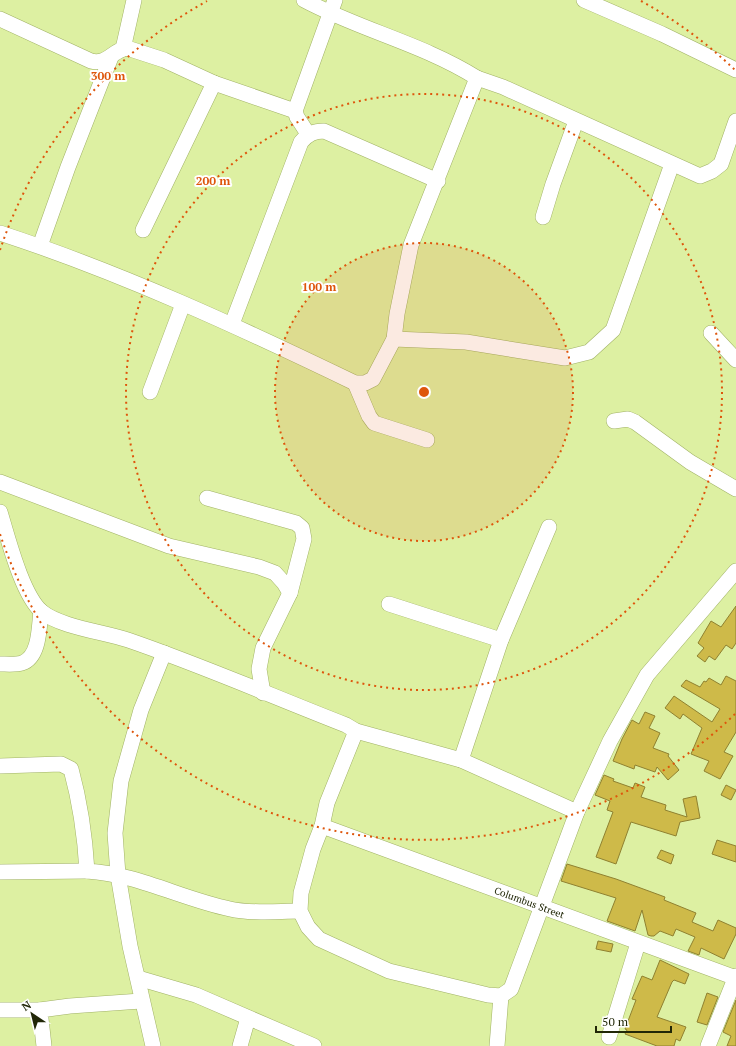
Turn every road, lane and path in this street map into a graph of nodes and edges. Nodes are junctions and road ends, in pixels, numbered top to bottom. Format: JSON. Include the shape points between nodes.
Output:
{"nodes":[{"id":1,"x":134,"y":0,"type":"edge"},
{"id":2,"x":304,"y":0,"type":"edge"},
{"id":3,"x":584,"y":0,"type":"edge"},
{"id":4,"x":332,"y":7,"type":"edge"},
{"id":5,"x":0,"y":19,"type":"edge"},
{"id":6,"x":116,"y":53,"type":"junction"},
{"id":7,"x":736,"y":70,"type":"edge"},
{"id":8,"x":477,"y":78,"type":"junction"},
{"id":9,"x":214,"y":83,"type":"junction"},
{"id":10,"x":295,"y":111,"type":"junction"},
{"id":11,"x":576,"y":121,"type":"junction"},
{"id":12,"x":736,"y":121,"type":"edge"},
{"id":13,"x":308,"y":134,"type":"junction"},
{"id":14,"x":672,"y":164,"type":"junction"},
{"id":15,"x":438,"y":181,"type":"junction"},
{"id":16,"x":543,"y":217,"type":"dead end"},
{"id":17,"x":143,"y":230,"type":"dead end"},
{"id":18,"x":0,"y":233,"type":"edge"},
{"id":19,"x":40,"y":246,"type":"junction"},
{"id":20,"x":183,"y":304,"type":"junction"},
{"id":21,"x":232,"y":324,"type":"junction"},
{"id":22,"x":711,"y":333,"type":"dead end"},
{"id":23,"x":394,"y":338,"type":"junction"},
{"id":24,"x":736,"y":360,"type":"edge"},
{"id":25,"x":355,"y":383,"type":"junction"},
{"id":26,"x":150,"y":392,"type":"dead end"},
{"id":27,"x":614,"y":421,"type":"dead end"},
{"id":28,"x":427,"y":440,"type":"dead end"},
{"id":29,"x":0,"y":482,"type":"edge"},
{"id":30,"x":736,"y":489,"type":"edge"},
{"id":31,"x":207,"y":498,"type":"dead end"},
{"id":32,"x":0,"y":512,"type":"edge"},
{"id":33,"x":549,"y":527,"type":"dead end"},
{"id":34,"x":736,"y":571,"type":"edge"},
{"id":35,"x":290,"y":593,"type":"junction"},
{"id":36,"x":389,"y":604,"type":"dead end"},
{"id":37,"x":42,"y":611,"type":"junction"},
{"id":38,"x":501,"y":640,"type":"junction"},
{"id":39,"x":164,"y":653,"type":"junction"},
{"id":40,"x":0,"y":664,"type":"edge"},
{"id":41,"x":263,"y":693,"type":"junction"},
{"id":42,"x":356,"y":731,"type":"junction"},
{"id":43,"x":461,"y":760,"type":"junction"},
{"id":44,"x":0,"y":766,"type":"edge"},
{"id":45,"x":577,"y":812,"type":"junction"},
{"id":46,"x":322,"y":826,"type":"junction"},
{"id":47,"x":87,"y":871,"type":"junction"},
{"id":48,"x":0,"y":872,"type":"edge"},
{"id":49,"x":118,"y":875,"type":"junction"},
{"id":50,"x":540,"y":907,"type":"junction"},
{"id":51,"x":300,"y":911,"type":"junction"},
{"id":52,"x":638,"y":943,"type":"junction"},
{"id":53,"x":736,"y":977,"type":"edge"},
{"id":54,"x":138,"y":978,"type":"junction"},
{"id":55,"x":501,"y":996,"type":"junction"},
{"id":56,"x":142,"y":1001,"type":"junction"},
{"id":57,"x":0,"y":1010,"type":"edge"},
{"id":58,"x":40,"y":1010,"type":"junction"},
{"id":59,"x":248,"y":1018,"type":"junction"},
{"id":60,"x":610,"y":1037,"type":"dead end"},
{"id":61,"x":44,"y":1046,"type":"edge"},
{"id":62,"x":153,"y":1046,"type":"edge"},
{"id":63,"x":240,"y":1046,"type":"edge"},
{"id":64,"x":314,"y":1046,"type":"edge"},
{"id":65,"x":497,"y":1046,"type":"edge"},
{"id":66,"x":708,"y":1046,"type":"edge"}],
"edges":[{"from":1,"to":6,"type":"street"},
{"from":2,"to":4,"type":"street"},
{"from":3,"to":7,"type":"street"},
{"from":4,"to":8,"type":"street","via":[[462,68]]},
{"from":4,"to":10,"type":"street"},
{"from":5,"to":6,"type":"street","via":[[91,61],[98,62]]},
{"from":6,"to":9,"type":"street","via":[[127,48],[164,60]]},
{"from":6,"to":19,"type":"street","via":[[68,167]]},
{"from":8,"to":11,"type":"street","via":[[503,87]]},
{"from":8,"to":15,"type":"street"},
{"from":9,"to":10,"type":"street"},
{"from":9,"to":17,"type":"street"},
{"from":10,"to":13,"type":"street","via":[[296,117]]},
{"from":11,"to":14,"type":"street"},
{"from":11,"to":16,"type":"street"},
{"from":12,"to":14,"type":"street","via":[[721,164],[712,171],[700,176]]},
{"from":13,"to":15,"type":"street","via":[[324,131]]},
{"from":13,"to":21,"type":"street","via":[[301,142]]},
{"from":14,"to":23,"type":"street","via":[[613,330],[588,352],[565,358],[466,342]]},
{"from":15,"to":23,"type":"street","via":[[411,246]]},
{"from":18,"to":19,"type":"street"},
{"from":19,"to":20,"type":"street"},
{"from":20,"to":21,"type":"street"},
{"from":20,"to":26,"type":"street"},
{"from":21,"to":25,"type":"street"},
{"from":22,"to":24,"type":"street"},
{"from":23,"to":25,"type":"street","via":[[373,379],[365,383]]},
{"from":25,"to":28,"type":"street","via":[[374,423]]},
{"from":27,"to":30,"type":"street","via":[[628,419],[635,422],[690,462]]},
{"from":29,"to":35,"type":"street","via":[[169,546],[275,573]]},
{"from":31,"to":35,"type":"street","via":[[296,523],[302,528],[304,539]]},
{"from":32,"to":37,"type":"street","via":[[21,576]]},
{"from":33,"to":38,"type":"street"},
{"from":34,"to":45,"type":"street","via":[[647,675],[610,741]]},
{"from":35,"to":41,"type":"street","via":[[263,648],[259,669]]},
{"from":36,"to":38,"type":"street"},
{"from":37,"to":39,"type":"street","via":[[53,618],[128,639]]},
{"from":37,"to":40,"type":"street","via":[[32,655],[23,663]]},
{"from":38,"to":43,"type":"street"},
{"from":39,"to":41,"type":"street"},
{"from":39,"to":49,"type":"street","via":[[141,710],[121,781],[115,832]]},
{"from":41,"to":42,"type":"street"},
{"from":42,"to":43,"type":"street"},
{"from":42,"to":46,"type":"street","via":[[327,803]]},
{"from":43,"to":45,"type":"street"},
{"from":44,"to":47,"type":"street","via":[[61,764],[71,769],[77,790]]},
{"from":45,"to":50,"type":"street"},
{"from":46,"to":50,"type":"street","name":"Columbus Street"},
{"from":46,"to":51,"type":"street","via":[[307,871]]},
{"from":47,"to":48,"type":"street"},
{"from":47,"to":49,"type":"street"},
{"from":49,"to":51,"type":"street","via":[[231,910]]},
{"from":49,"to":54,"type":"street"},
{"from":50,"to":52,"type":"street","name":"Columbus Street"},
{"from":50,"to":55,"type":"street","via":[[511,989]]},
{"from":51,"to":55,"type":"street","via":[[319,939],[389,971]]},
{"from":52,"to":53,"type":"street","name":"Columbus Street"},
{"from":52,"to":60,"type":"street"},
{"from":53,"to":66,"type":"street"},
{"from":54,"to":56,"type":"street"},
{"from":54,"to":59,"type":"street","via":[[196,995]]},
{"from":55,"to":65,"type":"street"},
{"from":56,"to":58,"type":"street"},
{"from":56,"to":62,"type":"street"},
{"from":57,"to":58,"type":"street"},
{"from":58,"to":61,"type":"street"},
{"from":59,"to":63,"type":"street"},
{"from":59,"to":64,"type":"street"}]}
